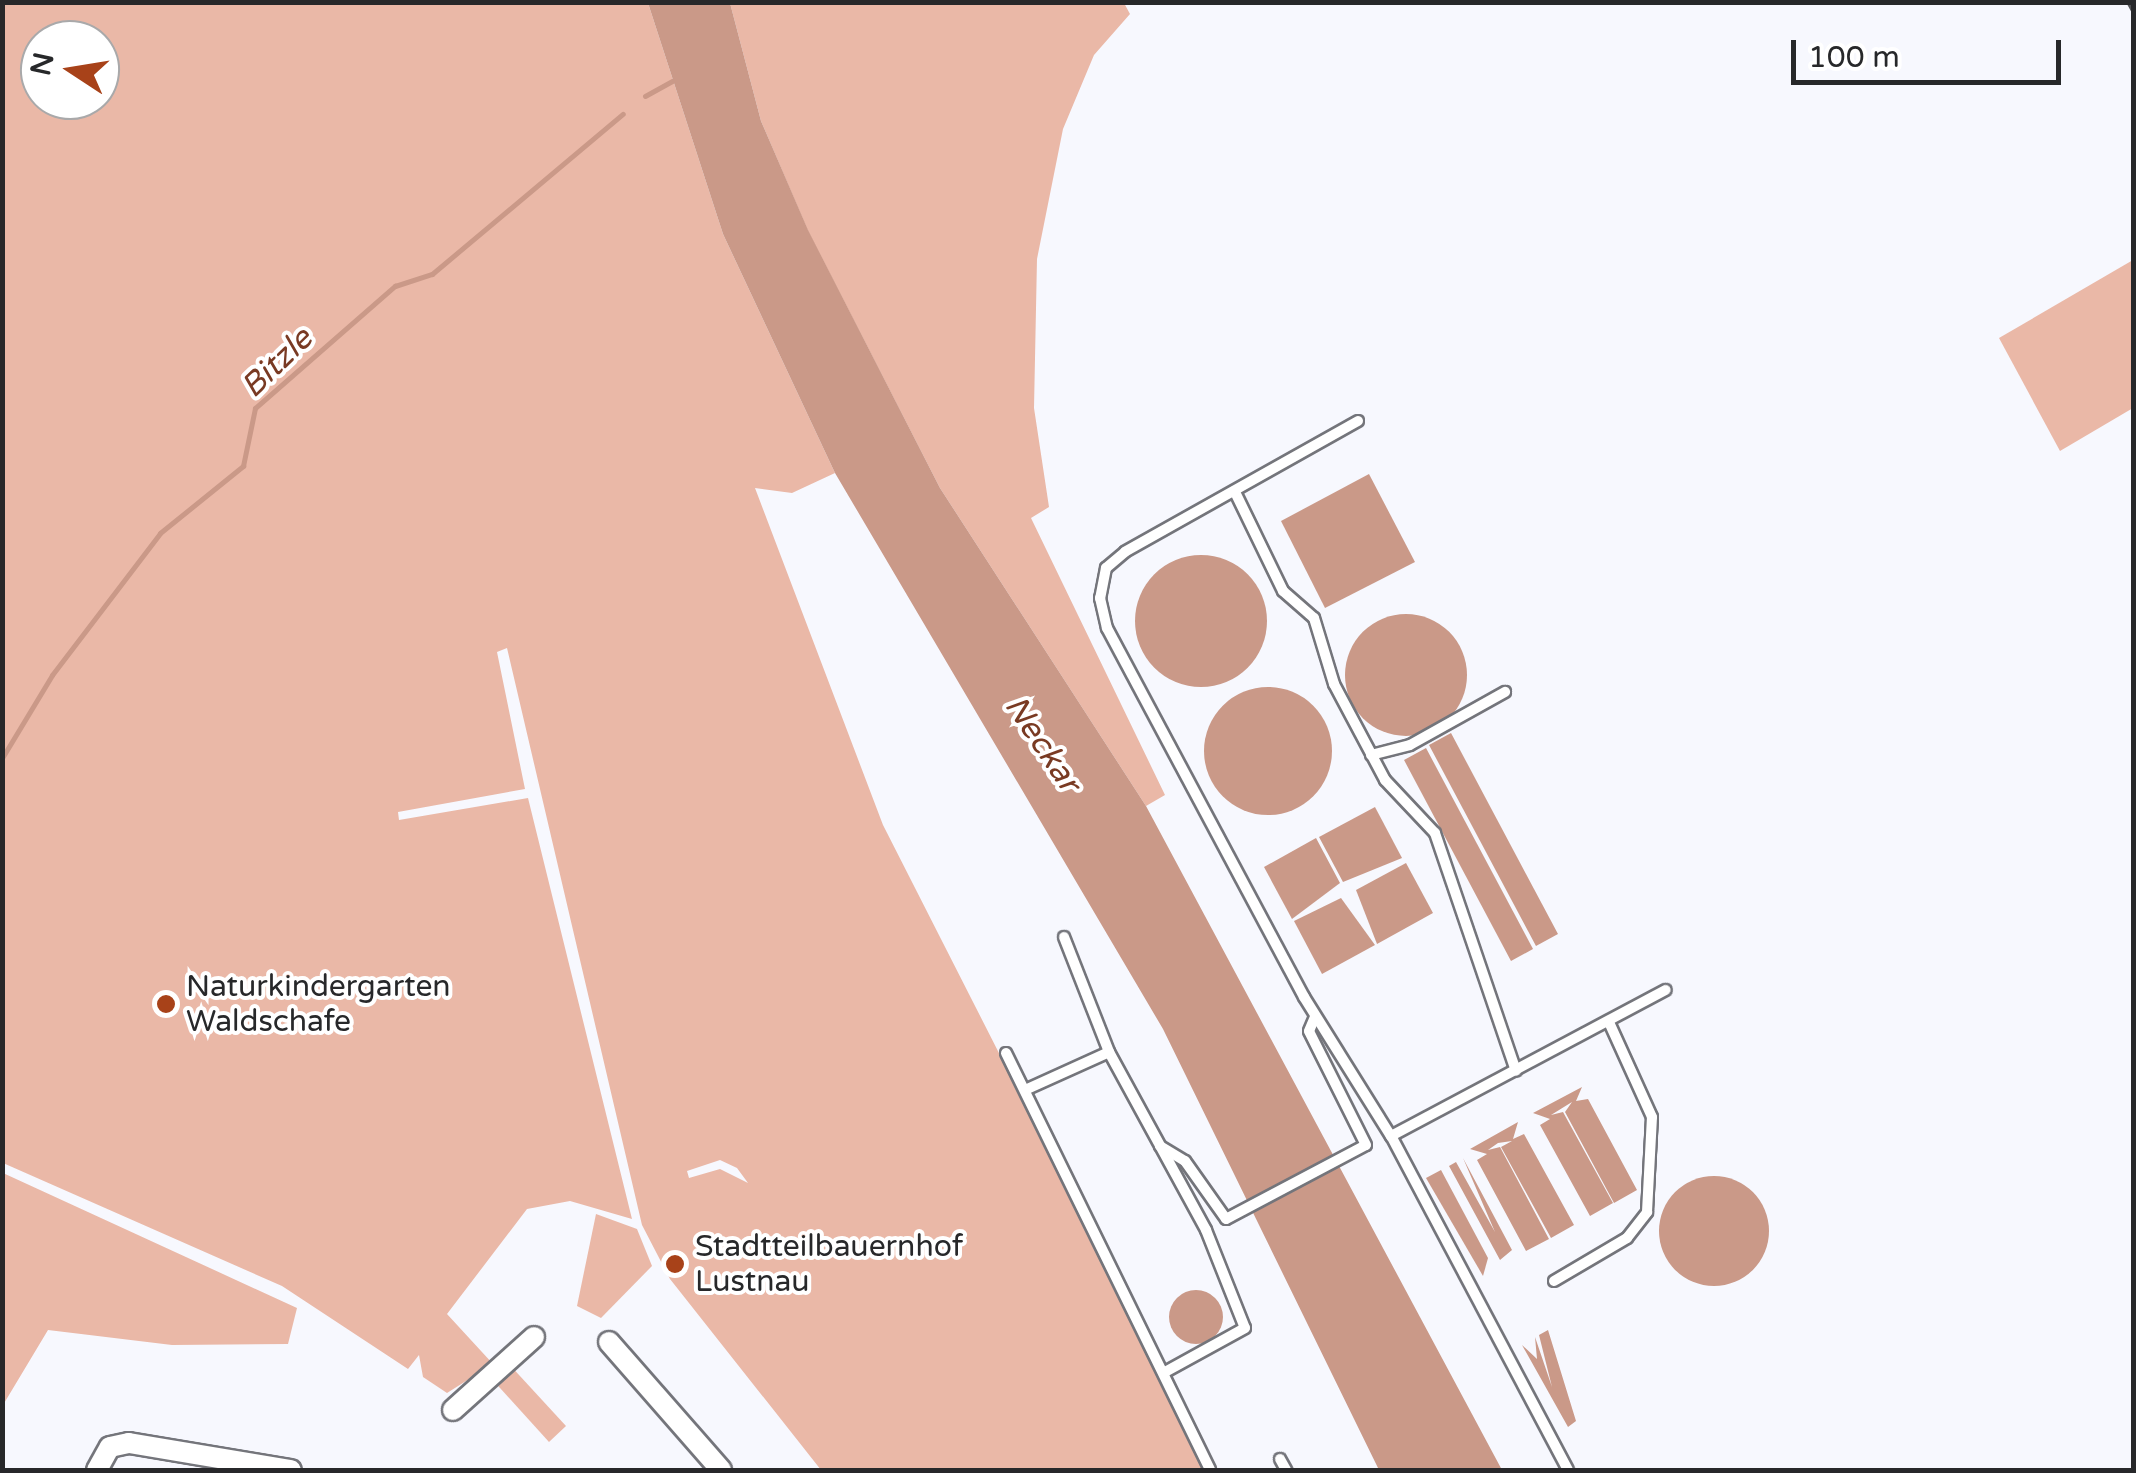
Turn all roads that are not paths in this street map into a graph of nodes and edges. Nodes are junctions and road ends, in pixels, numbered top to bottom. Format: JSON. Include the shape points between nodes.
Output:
{"nodes":[{"id":1,"x":1358,"y":421,"type":"dead end"},
{"id":2,"x":1235,"y":492,"type":"junction"},
{"id":3,"x":1505,"y":692,"type":"dead end"},
{"id":4,"x":1370,"y":755,"type":"junction"},
{"id":5,"x":1064,"y":937,"type":"dead end"},
{"id":6,"x":1666,"y":990,"type":"dead end"},
{"id":7,"x":1315,"y":1017,"type":"junction"},
{"id":8,"x":1609,"y":1022,"type":"junction"},
{"id":9,"x":1006,"y":1052,"type":"dead end"},
{"id":10,"x":1109,"y":1052,"type":"junction"},
{"id":11,"x":1516,"y":1071,"type":"junction"},
{"id":12,"x":1024,"y":1090,"type":"junction"},
{"id":13,"x":1391,"y":1136,"type":"junction"},
{"id":14,"x":1160,"y":1146,"type":"junction"},
{"id":15,"x":1554,"y":1281,"type":"dead end"},
{"id":16,"x":534,"y":1338,"type":"dead end"},
{"id":17,"x":609,"y":1342,"type":"dead end"},
{"id":18,"x":1165,"y":1372,"type":"junction"},
{"id":19,"x":454,"y":1410,"type":"dead end"},
{"id":20,"x":1280,"y":1459,"type":"dead end"},
{"id":21,"x":97,"y":1470,"type":"edge"},
{"id":22,"x":291,"y":1470,"type":"edge"},
{"id":23,"x":721,"y":1470,"type":"edge"},
{"id":24,"x":1210,"y":1470,"type":"edge"},
{"id":25,"x":1286,"y":1470,"type":"edge"},
{"id":26,"x":1568,"y":1470,"type":"edge"}],
"edges":[{"from":1,"to":2,"type":"lane"},
{"from":2,"to":4,"type":"lane","via":[[1283,591],[1314,618]]},
{"from":2,"to":7,"type":"lane","via":[[1125,552],[1106,568],[1100,598],[1107,628]]},
{"from":3,"to":4,"type":"lane","via":[[1410,745]]},
{"from":4,"to":11,"type":"lane","via":[[1435,833]]},
{"from":5,"to":10,"type":"lane"},
{"from":6,"to":8,"type":"lane"},
{"from":7,"to":13,"type":"lane"},
{"from":7,"to":14,"type":"lane","via":[[1309,1031],[1368,1140],[1226,1219],[1185,1161]]},
{"from":8,"to":11,"type":"lane"},
{"from":8,"to":15,"type":"lane","via":[[1652,1117],[1654,1181],[1647,1212],[1627,1238]]},
{"from":9,"to":12,"type":"lane"},
{"from":10,"to":12,"type":"lane"},
{"from":10,"to":14,"type":"lane"},
{"from":11,"to":13,"type":"lane"},
{"from":12,"to":18,"type":"lane"},
{"from":13,"to":26,"type":"lane"},
{"from":14,"to":18,"type":"lane","via":[[1246,1328]]},
{"from":16,"to":19,"type":"street"},
{"from":17,"to":23,"type":"street"},
{"from":18,"to":24,"type":"lane"},
{"from":20,"to":25,"type":"lane"},
{"from":21,"to":22,"type":"street","via":[[110,1447],[129,1443]]}]}
